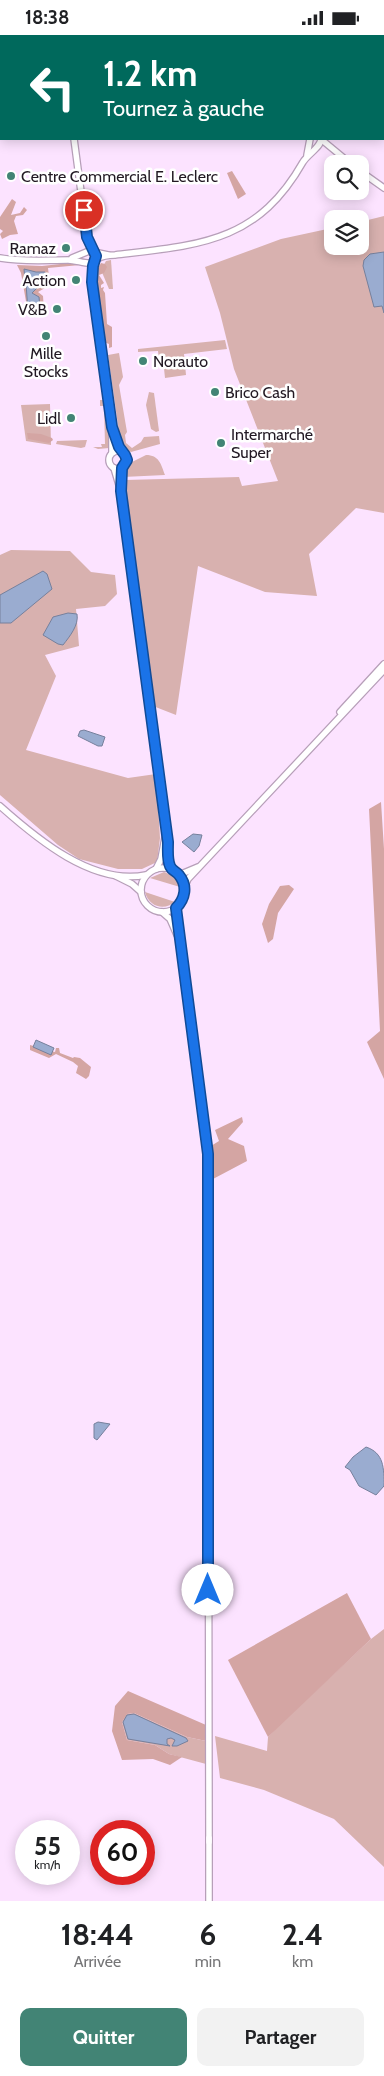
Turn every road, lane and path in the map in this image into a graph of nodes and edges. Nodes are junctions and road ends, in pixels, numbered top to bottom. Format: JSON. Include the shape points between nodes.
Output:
{"nodes":[{"id":1,"x":74,"y":140,"type":"edge"},
{"id":2,"x":310,"y":140,"type":"edge"},
{"id":3,"x":319,"y":143,"type":"edge"},
{"id":4,"x":338,"y":155,"type":"edge"},
{"id":5,"x":306,"y":157,"type":"junction"},
{"id":6,"x":369,"y":177,"type":"edge"},
{"id":7,"x":384,"y":188,"type":"edge"},
{"id":8,"x":87,"y":237,"type":"junction"},
{"id":9,"x":94,"y":252,"type":"junction"},
{"id":10,"x":85,"y":253,"type":"junction"},
{"id":11,"x":112,"y":255,"type":"junction"},
{"id":12,"x":0,"y":258,"type":"edge"},
{"id":13,"x":66,"y":260,"type":"junction"},
{"id":14,"x":95,"y":261,"type":"junction"},
{"id":15,"x":86,"y":262,"type":"junction"},
{"id":16,"x":92,"y":282,"type":"junction"},
{"id":17,"x":112,"y":427,"type":"junction"},
{"id":18,"x":121,"y":451,"type":"junction"},
{"id":19,"x":112,"y":452,"type":"junction"},
{"id":20,"x":114,"y":468,"type":"junction"},
{"id":21,"x":122,"y":468,"type":"junction"},
{"id":22,"x":121,"y":491,"type":"junction"},
{"id":23,"x":384,"y":664,"type":"edge"},
{"id":24,"x":384,"y":670,"type":"edge"},
{"id":25,"x":326,"y":731,"type":"junction"},
{"id":26,"x":0,"y":806,"type":"edge"},
{"id":27,"x":165,"y":826,"type":"junction"},
{"id":28,"x":200,"y":866,"type":"junction"},
{"id":29,"x":156,"y":869,"type":"junction"},
{"id":30,"x":172,"y":869,"type":"junction"},
{"id":31,"x":110,"y":873,"type":"junction"},
{"id":32,"x":146,"y":875,"type":"junction"},
{"id":33,"x":179,"y":875,"type":"junction"},
{"id":34,"x":185,"y":886,"type":"junction"},
{"id":35,"x":140,"y":892,"type":"junction"},
{"id":36,"x":176,"y":908,"type":"junction"},
{"id":37,"x":162,"y":912,"type":"junction"},
{"id":38,"x":181,"y":947,"type":"junction"},
{"id":39,"x":208,"y":1901,"type":"edge"}],
"edges":[{"from":1,"to":8,"type":"main road"},
{"from":2,"to":3,"type":"main road"},
{"from":2,"to":5,"type":"main road"},
{"from":3,"to":4,"type":"main road"},
{"from":3,"to":5,"type":"main road"},
{"from":5,"to":11,"type":"main road","via":[[278,198],[234,231],[180,248]]},
{"from":6,"to":7,"type":"main road"},
{"from":8,"to":9,"type":"main road"},
{"from":8,"to":10,"type":"main road"},
{"from":9,"to":10,"type":"main road"},
{"from":9,"to":11,"type":"main road"},
{"from":9,"to":14,"type":"main road"},
{"from":10,"to":13,"type":"main road"},
{"from":10,"to":15,"type":"main road"},
{"from":11,"to":14,"type":"main road"},
{"from":12,"to":13,"type":"main road"},
{"from":13,"to":15,"type":"main road"},
{"from":14,"to":15,"type":"main road"},
{"from":14,"to":16,"type":"main road"},
{"from":15,"to":16,"type":"main road"},
{"from":16,"to":17,"type":"main road"},
{"from":17,"to":18,"type":"main road"},
{"from":17,"to":19,"type":"main road"},
{"from":18,"to":19,"type":"main road"},
{"from":18,"to":21,"type":"main road","via":[[127,460]]},
{"from":19,"to":20,"type":"main road","via":[[109,462]]},
{"from":20,"to":21,"type":"main road"},
{"from":20,"to":22,"type":"main road"},
{"from":21,"to":22,"type":"main road"},
{"from":22,"to":27,"type":"main road"},
{"from":23,"to":25,"type":"main road"},
{"from":24,"to":25,"type":"main road"},
{"from":25,"to":28,"type":"main road"},
{"from":26,"to":31,"type":"main road","via":[[68,858]]},
{"from":27,"to":29,"type":"main road","via":[[163,850]]},
{"from":27,"to":30,"type":"main road","via":[[168,860]]},
{"from":28,"to":33,"type":"main road"},
{"from":28,"to":34,"type":"main road"},
{"from":29,"to":30,"type":"main road"},
{"from":29,"to":32,"type":"main road"},
{"from":30,"to":33,"type":"main road"},
{"from":31,"to":32,"type":"main road","via":[[135,877]]},
{"from":31,"to":35,"type":"main road"},
{"from":32,"to":35,"type":"main road"},
{"from":33,"to":34,"type":"main road"},
{"from":34,"to":36,"type":"main road","via":[[183,898]]},
{"from":35,"to":37,"type":"main road","via":[[150,908]]},
{"from":36,"to":37,"type":"main road"},
{"from":36,"to":38,"type":"main road"},
{"from":37,"to":38,"type":"main road","via":[[170,919]]},
{"from":38,"to":39,"type":"main road","via":[[208,1154],[209,1703],[212,1737]]}]}
